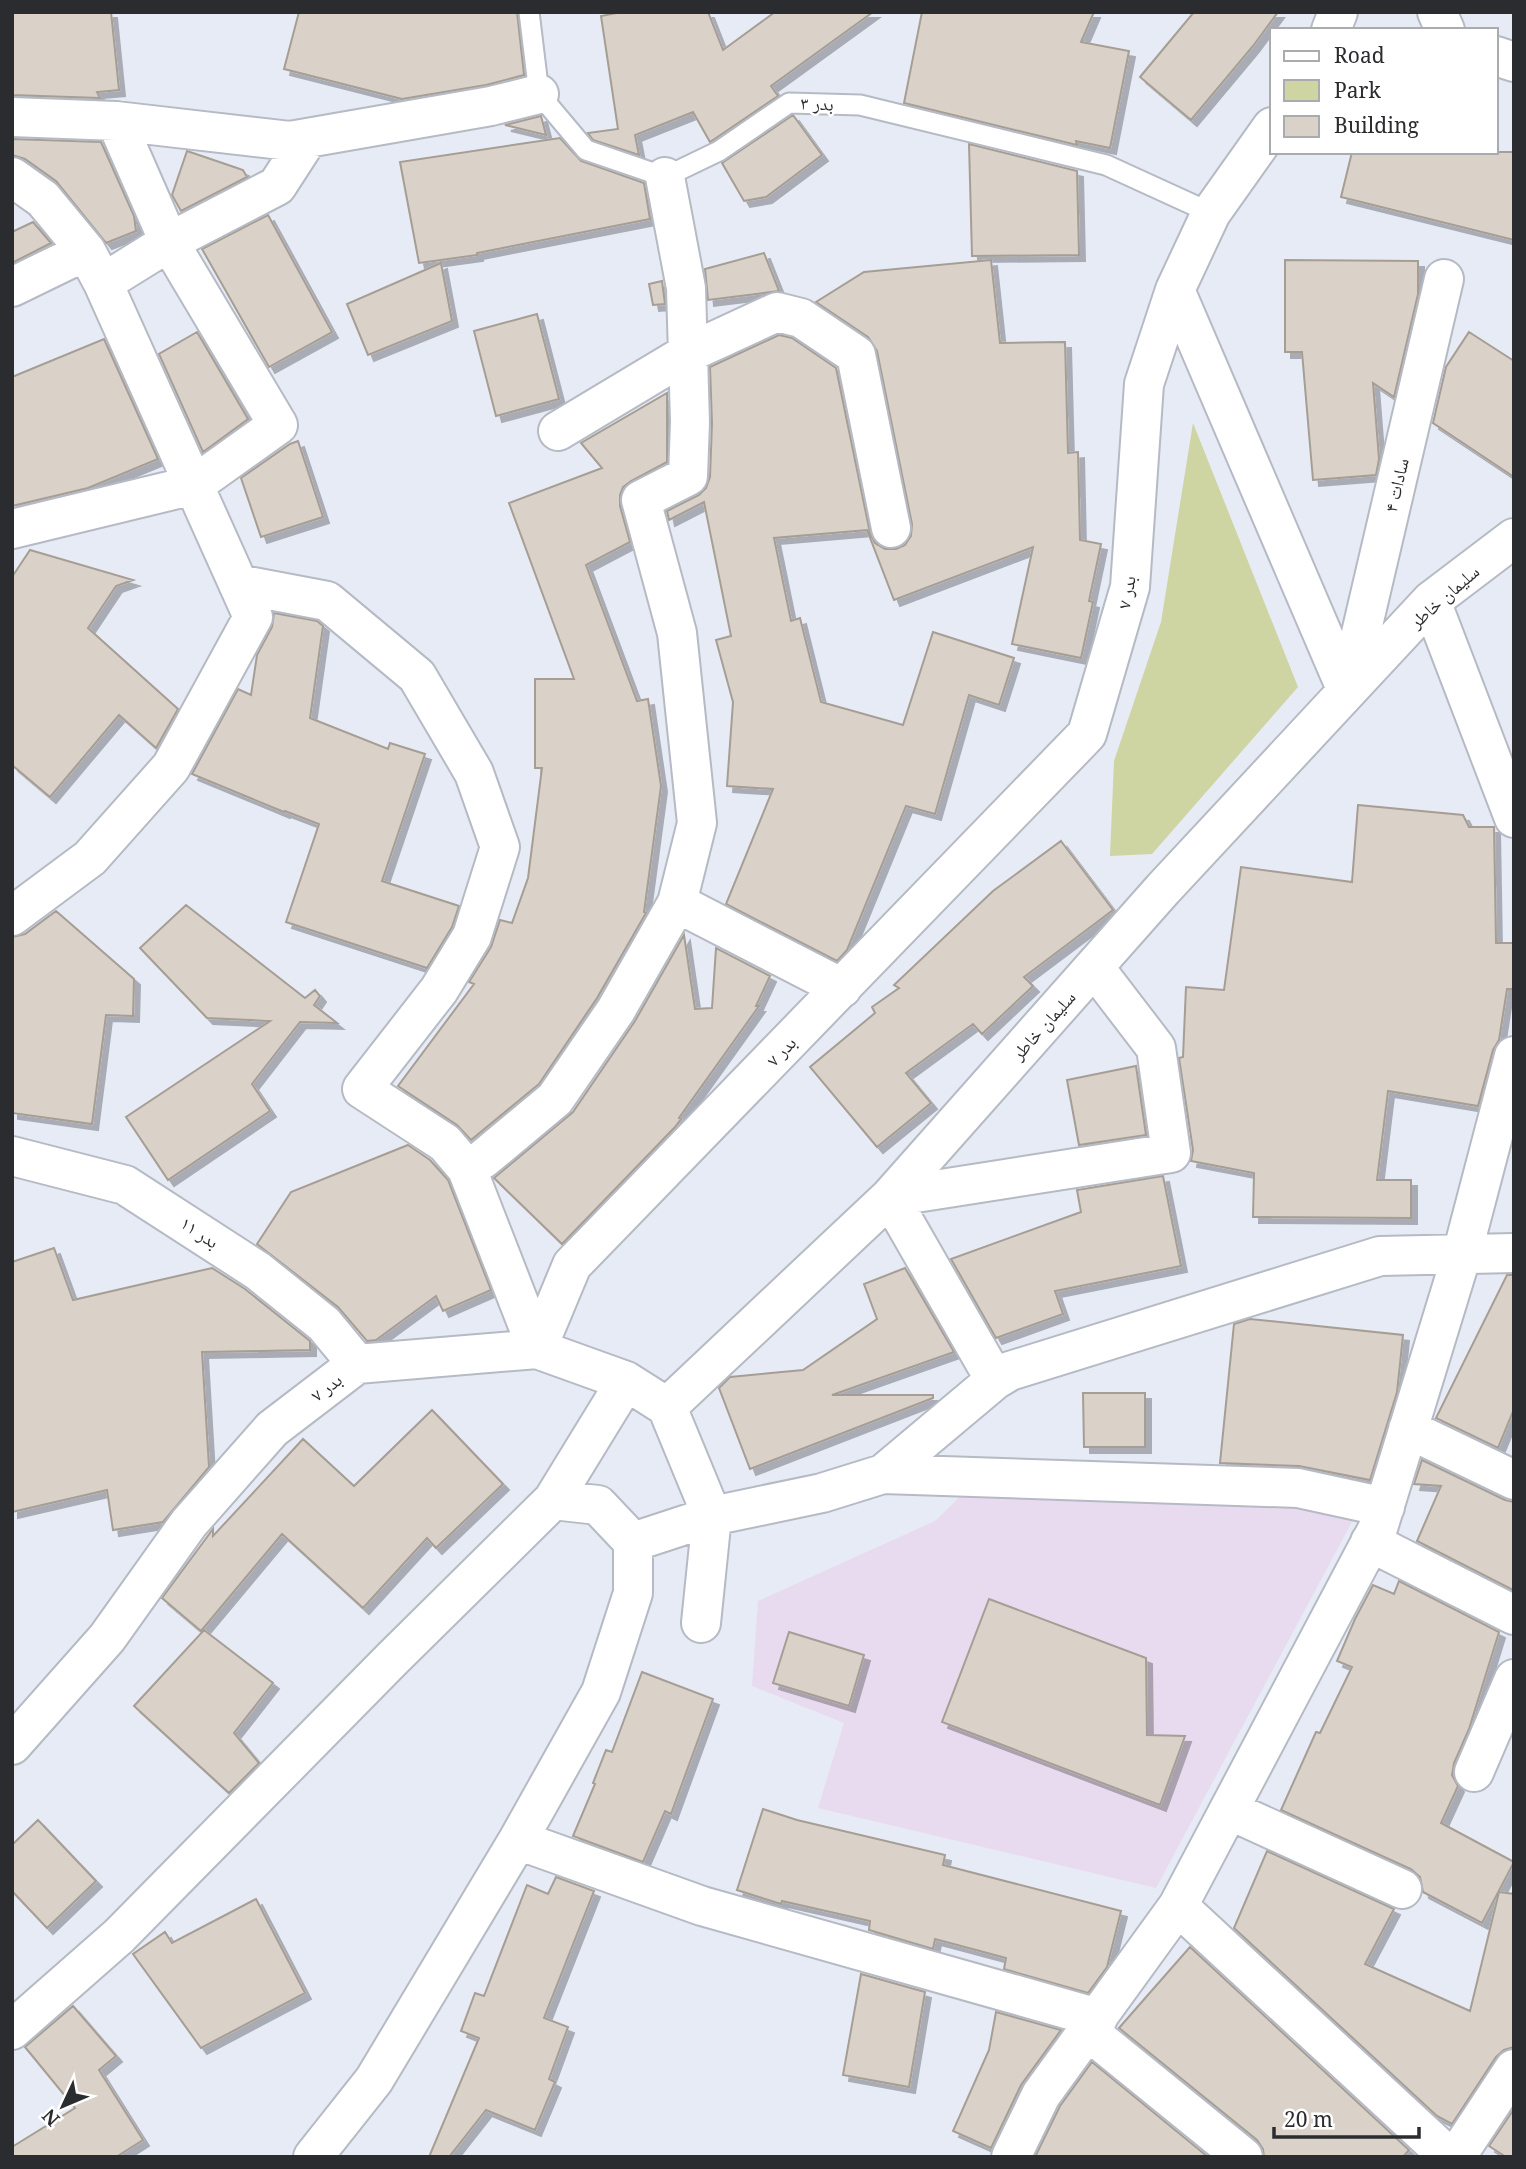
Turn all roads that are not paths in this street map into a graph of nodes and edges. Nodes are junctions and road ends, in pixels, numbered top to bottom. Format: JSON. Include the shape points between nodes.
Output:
{"nodes":[{"id":1,"x":528,"y":12,"type":"edge"},
{"id":2,"x":1437,"y":12,"type":"edge"},
{"id":3,"x":1444,"y":28,"type":"edge"},
{"id":4,"x":540,"y":94,"type":"junction"},
{"id":5,"x":12,"y":117,"type":"edge"},
{"id":6,"x":116,"y":121,"type":"junction"},
{"id":7,"x":1270,"y":130,"type":"edge"},
{"id":8,"x":308,"y":138,"type":"junction"},
{"id":9,"x":12,"y":177,"type":"edge"},
{"id":10,"x":666,"y":177,"type":"junction"},
{"id":11,"x":1211,"y":213,"type":"junction"},
{"id":12,"x":169,"y":242,"type":"junction"},
{"id":13,"x":95,"y":267,"type":"junction"},
{"id":14,"x":1444,"y":279,"type":"dead end"},
{"id":15,"x":12,"y":288,"type":"edge"},
{"id":16,"x":1175,"y":290,"type":"junction"},
{"id":17,"x":688,"y":354,"type":"junction"},
{"id":18,"x":558,"y":431,"type":"dead end"},
{"id":19,"x":194,"y":485,"type":"junction"},
{"id":20,"x":891,"y":528,"type":"dead end"},
{"id":21,"x":12,"y":529,"type":"edge"},
{"id":22,"x":1514,"y":538,"type":"edge"},
{"id":23,"x":238,"y":584,"type":"junction"},
{"id":24,"x":1431,"y":601,"type":"junction"},
{"id":25,"x":1348,"y":691,"type":"junction"},
{"id":26,"x":1514,"y":817,"type":"edge"},
{"id":27,"x":677,"y":903,"type":"junction"},
{"id":28,"x":12,"y":916,"type":"edge"},
{"id":29,"x":1094,"y":967,"type":"junction"},
{"id":30,"x":842,"y":988,"type":"junction"},
{"id":31,"x":1514,"y":1055,"type":"edge"},
{"id":32,"x":12,"y":1156,"type":"edge"},
{"id":33,"x":467,"y":1169,"type":"junction"},
{"id":34,"x":890,"y":1197,"type":"junction"},
{"id":35,"x":1514,"y":1253,"type":"edge"},
{"id":36,"x":1462,"y":1254,"type":"junction"},
{"id":37,"x":537,"y":1349,"type":"junction"},
{"id":38,"x":357,"y":1363,"type":"junction"},
{"id":39,"x":995,"y":1380,"type":"junction"},
{"id":40,"x":626,"y":1381,"type":"junction"},
{"id":41,"x":667,"y":1407,"type":"junction"},
{"id":42,"x":1408,"y":1429,"type":"junction"},
{"id":43,"x":883,"y":1474,"type":"junction"},
{"id":44,"x":1514,"y":1480,"type":"edge"},
{"id":45,"x":553,"y":1500,"type":"junction"},
{"id":46,"x":1385,"y":1507,"type":"junction"},
{"id":47,"x":712,"y":1516,"type":"junction"},
{"id":48,"x":633,"y":1542,"type":"junction"},
{"id":49,"x":1370,"y":1542,"type":"junction"},
{"id":50,"x":1514,"y":1615,"type":"edge"},
{"id":51,"x":701,"y":1623,"type":"dead end"},
{"id":52,"x":1511,"y":1691,"type":"edge"},
{"id":53,"x":12,"y":1745,"type":"edge"},
{"id":54,"x":1474,"y":1772,"type":"dead end"},
{"id":55,"x":1229,"y":1810,"type":"junction"},
{"id":56,"x":518,"y":1840,"type":"junction"},
{"id":57,"x":1402,"y":1888,"type":"dead end"},
{"id":58,"x":1178,"y":1906,"type":"junction"},
{"id":59,"x":1093,"y":2024,"type":"junction"},
{"id":60,"x":12,"y":2030,"type":"edge"},
{"id":61,"x":1514,"y":2069,"type":"edge"},
{"id":62,"x":313,"y":2157,"type":"edge"},
{"id":63,"x":1011,"y":2157,"type":"edge"},
{"id":64,"x":1243,"y":2157,"type":"edge"},
{"id":65,"x":1449,"y":2157,"type":"edge"},
{"id":66,"x":1456,"y":2157,"type":"edge"}],
"edges":[{"from":1,"to":4,"type":"lane"},
{"from":2,"to":3,"type":"street"},
{"from":4,"to":8,"type":"street"},
{"from":4,"to":10,"type":"lane","via":[[586,150]]},
{"from":5,"to":6,"type":"street"},
{"from":6,"to":8,"type":"street","via":[[290,141]]},
{"from":6,"to":12,"type":"street"},
{"from":7,"to":11,"type":"street","name":"بدر ۷"},
{"from":8,"to":12,"type":"street","via":[[276,186]]},
{"from":9,"to":13,"type":"street","via":[[43,199]]},
{"from":10,"to":11,"type":"lane","name":"بدر ۳","via":[[719,151],[789,103],[860,105],[1106,165]]},
{"from":10,"to":17,"type":"street","via":[[686,288]]},
{"from":11,"to":16,"type":"street","name":"بدر ۷"},
{"from":12,"to":13,"type":"street"},
{"from":12,"to":19,"type":"street","via":[[278,425]]},
{"from":13,"to":15,"type":"street"},
{"from":13,"to":19,"type":"street"},
{"from":14,"to":25,"type":"street","name":"سادات ۴"},
{"from":16,"to":25,"type":"street"},
{"from":16,"to":30,"type":"street","name":"بدر ۷","via":[[1143,384],[1130,587],[1087,734]]},
{"from":17,"to":18,"type":"street"},
{"from":17,"to":20,"type":"street","via":[[777,312],[801,317],[856,355]]},
{"from":17,"to":27,"type":"street","via":[[688,476],[641,500],[677,633],[697,823]]},
{"from":19,"to":21,"type":"street"},
{"from":19,"to":23,"type":"street"},
{"from":22,"to":24,"type":"street","name":"سلیمان خاطر"},
{"from":23,"to":28,"type":"street","via":[[253,617],[170,767],[90,858]]},
{"from":23,"to":33,"type":"street","via":[[327,601],[418,676],[474,774],[500,847],[472,936],[439,990],[362,1089],[445,1143]]},
{"from":24,"to":25,"type":"street","name":"سلیمان خاطر"},
{"from":24,"to":26,"type":"street"},
{"from":25,"to":29,"type":"street","name":"سلیمان خاطر"},
{"from":27,"to":30,"type":"street"},
{"from":27,"to":33,"type":"street","via":[[616,1010],[555,1098]]},
{"from":29,"to":34,"type":"street","name":"سلیمان خاطر"},
{"from":29,"to":34,"type":"street","via":[[1156,1048],[1171,1153]]},
{"from":30,"to":37,"type":"street","name":"بدر ۷","via":[[572,1265]]},
{"from":31,"to":36,"type":"street"},
{"from":32,"to":38,"type":"street","name":"بدر ۱۱","via":[[125,1185],[258,1271],[324,1324]]},
{"from":33,"to":37,"type":"street"},
{"from":34,"to":39,"type":"street"},
{"from":34,"to":41,"type":"street","name":"سلیمان خاطر"},
{"from":35,"to":36,"type":"street"},
{"from":36,"to":39,"type":"street","via":[[1380,1256],[1010,1371]]},
{"from":36,"to":42,"type":"street"},
{"from":37,"to":38,"type":"street","name":"بدر ۷"},
{"from":37,"to":40,"type":"street"},
{"from":38,"to":53,"type":"street","name":"بدر ۷","via":[[272,1429],[189,1523],[107,1638]]},
{"from":39,"to":43,"type":"street"},
{"from":40,"to":41,"type":"street"},
{"from":40,"to":45,"type":"street"},
{"from":41,"to":47,"type":"street"},
{"from":42,"to":44,"type":"street"},
{"from":42,"to":46,"type":"street"},
{"from":43,"to":46,"type":"street","via":[[1298,1488]]},
{"from":43,"to":47,"type":"street","via":[[822,1493]]},
{"from":45,"to":48,"type":"street","via":[[598,1505]]},
{"from":45,"to":60,"type":"street","via":[[119,1936]]},
{"from":46,"to":49,"type":"street"},
{"from":47,"to":48,"type":"street"},
{"from":47,"to":51,"type":"street"},
{"from":48,"to":56,"type":"street","via":[[633,1593],[601,1692]]},
{"from":49,"to":50,"type":"street"},
{"from":49,"to":55,"type":"street"},
{"from":52,"to":54,"type":"street"},
{"from":55,"to":57,"type":"street"},
{"from":55,"to":58,"type":"street"},
{"from":56,"to":59,"type":"street","via":[[702,1906]]},
{"from":56,"to":62,"type":"street","via":[[374,2080]]},
{"from":58,"to":59,"type":"street"},
{"from":58,"to":65,"type":"street"},
{"from":59,"to":63,"type":"street","via":[[1041,2095]]},
{"from":59,"to":64,"type":"street"},
{"from":61,"to":66,"type":"street"}]}
